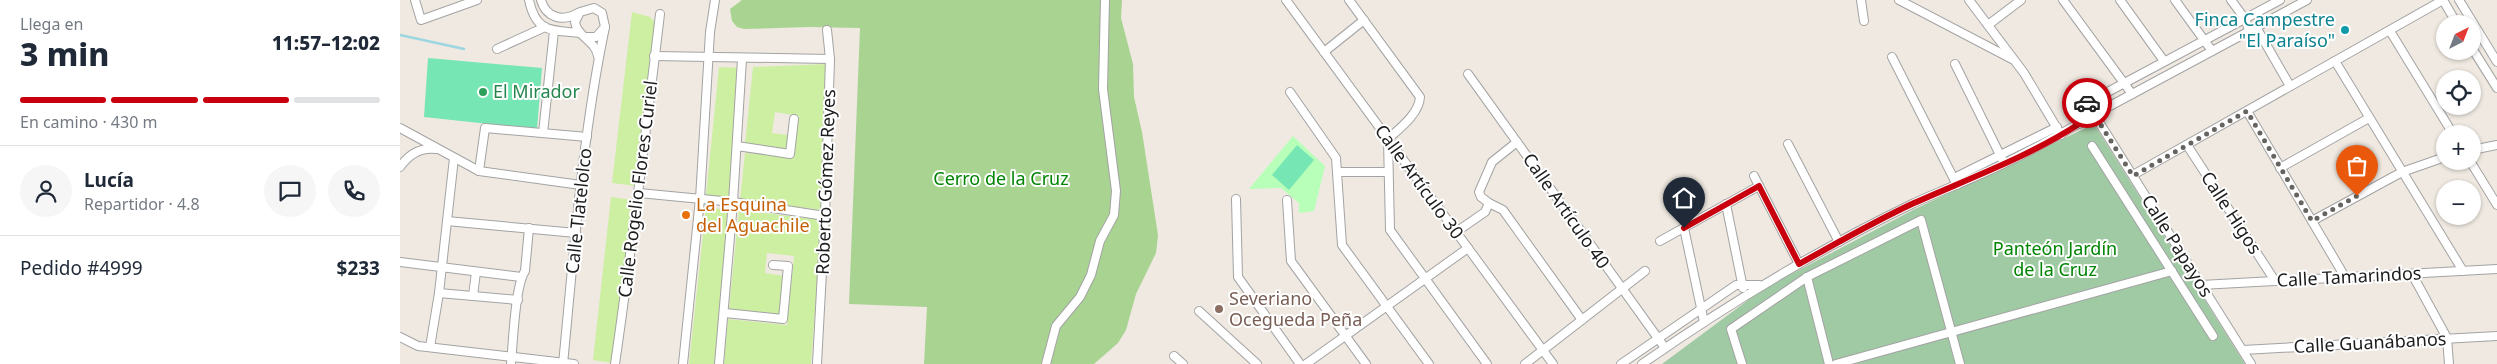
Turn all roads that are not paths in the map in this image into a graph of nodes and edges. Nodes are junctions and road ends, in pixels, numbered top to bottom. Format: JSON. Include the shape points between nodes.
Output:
{"nodes":[{"id":1,"x":415,"y":0,"type":"edge"},
{"id":2,"x":476,"y":0,"type":"edge"},
{"id":3,"x":529,"y":0,"type":"edge"},
{"id":4,"x":541,"y":0,"type":"edge"},
{"id":5,"x":715,"y":0,"type":"edge"},
{"id":6,"x":1105,"y":0,"type":"edge"},
{"id":7,"x":1286,"y":0,"type":"edge"},
{"id":8,"x":1349,"y":0,"type":"edge"},
{"id":9,"x":1861,"y":0,"type":"edge"},
{"id":10,"x":1969,"y":0,"type":"edge"},
{"id":11,"x":2021,"y":0,"type":"edge"},
{"id":12,"x":2063,"y":0,"type":"edge"},
{"id":13,"x":2120,"y":0,"type":"edge"},
{"id":14,"x":2175,"y":0,"type":"edge"},
{"id":15,"x":2232,"y":0,"type":"edge"},
{"id":16,"x":2280,"y":0,"type":"edge"},
{"id":17,"x":2287,"y":0,"type":"edge"},
{"id":18,"x":2307,"y":0,"type":"edge"},
{"id":19,"x":2443,"y":0,"type":"edge"},
{"id":20,"x":2459,"y":0,"type":"edge"},
{"id":21,"x":1903,"y":1,"type":"edge"},
{"id":22,"x":2292,"y":7,"type":"junction"},
{"id":23,"x":580,"y":12,"type":"junction"},
{"id":24,"x":660,"y":14,"type":"dead end"},
{"id":25,"x":2452,"y":15,"type":"edge"},
{"id":26,"x":2245,"y":19,"type":"junction"},
{"id":27,"x":1364,"y":20,"type":"junction"},
{"id":28,"x":1864,"y":21,"type":"dead end"},
{"id":29,"x":1988,"y":24,"type":"junction"},
{"id":30,"x":544,"y":27,"type":"junction"},
{"id":31,"x":605,"y":27,"type":"junction"},
{"id":32,"x":827,"y":30,"type":"dead end"},
{"id":33,"x":2253,"y":30,"type":"junction"},
{"id":34,"x":554,"y":31,"type":"junction"},
{"id":35,"x":2390,"y":31,"type":"junction"},
{"id":36,"x":583,"y":35,"type":"junction"},
{"id":37,"x":2204,"y":40,"type":"junction"},
{"id":38,"x":496,"y":48,"type":"dead end"},
{"id":39,"x":2212,"y":51,"type":"junction"},
{"id":40,"x":1324,"y":52,"type":"junction"},
{"id":41,"x":654,"y":56,"type":"junction"},
{"id":42,"x":1892,"y":57,"type":"dead end"},
{"id":43,"x":598,"y":58,"type":"junction"},
{"id":44,"x":710,"y":59,"type":"junction"},
{"id":45,"x":742,"y":59,"type":"junction"},
{"id":46,"x":830,"y":59,"type":"junction"},
{"id":47,"x":2480,"y":60,"type":"edge"},
{"id":48,"x":2015,"y":61,"type":"junction"},
{"id":49,"x":2164,"y":61,"type":"junction"},
{"id":50,"x":2335,"y":61,"type":"junction"},
{"id":51,"x":2497,"y":62,"type":"edge"},
{"id":52,"x":1955,"y":64,"type":"dead end"},
{"id":53,"x":1468,"y":74,"type":"dead end"},
{"id":54,"x":2124,"y":83,"type":"junction"},
{"id":55,"x":2290,"y":86,"type":"junction"},
{"id":56,"x":2497,"y":88,"type":"edge"},
{"id":57,"x":1290,"y":92,"type":"dead end"},
{"id":58,"x":2132,"y":94,"type":"junction"},
{"id":59,"x":2087,"y":103,"type":"junction"},
{"id":60,"x":2247,"y":111,"type":"junction"},
{"id":61,"x":2095,"y":114,"type":"junction"},
{"id":62,"x":2369,"y":118,"type":"junction"},
{"id":63,"x":794,"y":119,"type":"dead end"},
{"id":64,"x":2079,"y":124,"type":"junction"},
{"id":65,"x":2447,"y":125,"type":"edge"},
{"id":66,"x":400,"y":128,"type":"edge"},
{"id":67,"x":2059,"y":131,"type":"junction"},
{"id":68,"x":543,"y":133,"type":"junction"},
{"id":69,"x":587,"y":137,"type":"junction"},
{"id":70,"x":1388,"y":139,"type":"junction"},
{"id":71,"x":1517,"y":142,"type":"junction"},
{"id":72,"x":1788,"y":144,"type":"dead end"},
{"id":73,"x":2187,"y":145,"type":"junction"},
{"id":74,"x":2497,"y":145,"type":"edge"},
{"id":75,"x":737,"y":146,"type":"junction"},
{"id":76,"x":2092,"y":146,"type":"dead end"},
{"id":77,"x":2481,"y":148,"type":"edge"},
{"id":78,"x":442,"y":150,"type":"junction"},
{"id":79,"x":454,"y":158,"type":"junction"},
{"id":80,"x":2003,"y":160,"type":"junction"},
{"id":81,"x":2436,"y":160,"type":"edge"},
{"id":82,"x":400,"y":167,"type":"edge"},
{"id":83,"x":2280,"y":168,"type":"junction"},
{"id":84,"x":2476,"y":170,"type":"edge"},
{"id":85,"x":478,"y":171,"type":"junction"},
{"id":86,"x":1337,"y":172,"type":"junction"},
{"id":87,"x":1388,"y":172,"type":"junction"},
{"id":88,"x":2402,"y":172,"type":"junction"},
{"id":89,"x":1754,"y":176,"type":"dead end"},
{"id":90,"x":2133,"y":176,"type":"junction"},
{"id":91,"x":1956,"y":182,"type":"junction"},
{"id":92,"x":581,"y":185,"type":"junction"},
{"id":93,"x":1759,"y":186,"type":"junction"},
{"id":94,"x":640,"y":193,"type":"junction"},
{"id":95,"x":700,"y":199,"type":"junction"},
{"id":96,"x":1236,"y":199,"type":"dead end"},
{"id":97,"x":1287,"y":200,"type":"dead end"},
{"id":98,"x":733,"y":202,"type":"junction"},
{"id":99,"x":1489,"y":203,"type":"junction"},
{"id":100,"x":1726,"y":204,"type":"junction"},
{"id":101,"x":2497,"y":205,"type":"edge"},
{"id":102,"x":825,"y":216,"type":"junction"},
{"id":103,"x":447,"y":221,"type":"junction"},
{"id":104,"x":2312,"y":221,"type":"junction"},
{"id":105,"x":529,"y":228,"type":"junction"},
{"id":106,"x":1684,"y":228,"type":"junction"},
{"id":107,"x":1456,"y":232,"type":"junction"},
{"id":108,"x":576,"y":233,"type":"junction"},
{"id":109,"x":1660,"y":241,"type":"dead end"},
{"id":110,"x":1839,"y":242,"type":"junction"},
{"id":111,"x":1468,"y":248,"type":"junction"},
{"id":112,"x":400,"y":262,"type":"edge"},
{"id":113,"x":1799,"y":264,"type":"junction"},
{"id":114,"x":774,"y":265,"type":"dead end"},
{"id":115,"x":442,"y":269,"type":"junction"},
{"id":116,"x":2497,"y":269,"type":"edge"},
{"id":117,"x":1645,"y":271,"type":"dead end"},
{"id":118,"x":2172,"y":271,"type":"junction"},
{"id":119,"x":2463,"y":271,"type":"junction"},
{"id":120,"x":476,"y":272,"type":"junction"},
{"id":121,"x":2412,"y":274,"type":"junction"},
{"id":122,"x":521,"y":277,"type":"junction"},
{"id":123,"x":1807,"y":277,"type":"junction"},
{"id":124,"x":2345,"y":277,"type":"junction"},
{"id":125,"x":1425,"y":279,"type":"junction"},
{"id":126,"x":2275,"y":281,"type":"junction"},
{"id":127,"x":2201,"y":284,"type":"junction"},
{"id":128,"x":1742,"y":285,"type":"junction"},
{"id":129,"x":1761,"y":285,"type":"junction"},
{"id":130,"x":1622,"y":289,"type":"junction"},
{"id":131,"x":439,"y":293,"type":"junction"},
{"id":132,"x":1744,"y":295,"type":"junction"},
{"id":133,"x":473,"y":296,"type":"junction"},
{"id":134,"x":518,"y":300,"type":"junction"},
{"id":135,"x":1386,"y":307,"type":"junction"},
{"id":136,"x":1701,"y":308,"type":"junction"},
{"id":137,"x":1199,"y":310,"type":"dead end"},
{"id":138,"x":725,"y":313,"type":"junction"},
{"id":139,"x":1582,"y":320,"type":"junction"},
{"id":140,"x":1704,"y":322,"type":"junction"},
{"id":141,"x":400,"y":332,"type":"edge"},
{"id":142,"x":1952,"y":332,"type":"junction"},
{"id":143,"x":1345,"y":336,"type":"junction"},
{"id":144,"x":2213,"y":336,"type":"dead end"},
{"id":145,"x":2497,"y":336,"type":"edge"},
{"id":146,"x":400,"y":337,"type":"edge"},
{"id":147,"x":1657,"y":337,"type":"junction"},
{"id":148,"x":2447,"y":338,"type":"junction"},
{"id":149,"x":408,"y":342,"type":"junction"},
{"id":150,"x":430,"y":347,"type":"junction"},
{"id":151,"x":1665,"y":348,"type":"junction"},
{"id":152,"x":1543,"y":350,"type":"junction"},
{"id":153,"x":2243,"y":350,"type":"junction"},
{"id":154,"x":1174,"y":356,"type":"dead end"},
{"id":155,"x":512,"y":361,"type":"edge"},
{"id":156,"x":563,"y":363,"type":"edge"},
{"id":157,"x":574,"y":364,"type":"edge"},
{"id":158,"x":615,"y":364,"type":"edge"},
{"id":159,"x":683,"y":364,"type":"edge"},
{"id":160,"x":719,"y":364,"type":"edge"},
{"id":161,"x":817,"y":364,"type":"edge"},
{"id":162,"x":1046,"y":364,"type":"edge"},
{"id":163,"x":1183,"y":364,"type":"edge"},
{"id":164,"x":1258,"y":364,"type":"edge"},
{"id":165,"x":1300,"y":364,"type":"edge"},
{"id":166,"x":1306,"y":364,"type":"edge"},
{"id":167,"x":1366,"y":364,"type":"edge"},
{"id":168,"x":1429,"y":364,"type":"edge"},
{"id":169,"x":1487,"y":364,"type":"edge"},
{"id":170,"x":1525,"y":364,"type":"edge"},
{"id":171,"x":1553,"y":364,"type":"edge"},
{"id":172,"x":1621,"y":364,"type":"edge"},
{"id":173,"x":1642,"y":364,"type":"edge"},
{"id":174,"x":1742,"y":364,"type":"edge"},
{"id":175,"x":1829,"y":364,"type":"edge"},
{"id":176,"x":1836,"y":364,"type":"edge"},
{"id":177,"x":1960,"y":364,"type":"edge"},
{"id":178,"x":2251,"y":364,"type":"edge"},
{"id":179,"x":2448,"y":364,"type":"edge"}],
"edges":[{"from":1,"to":2,"type":"street","via":[[421,20]]},
{"from":3,"to":30,"type":"street","via":[[535,19]]},
{"from":4,"to":23,"type":"street","via":[[548,13],[554,16],[567,18]]},
{"from":5,"to":44,"type":"street"},
{"from":6,"to":162,"type":"street","via":[[1103,89],[1116,191],[1114,215],[1100,241],[1091,275],[1080,297],[1056,326]]},
{"from":7,"to":40,"type":"street","name":"Calle Artículo 30"},
{"from":8,"to":27,"type":"street"},
{"from":9,"to":28,"type":"street"},
{"from":10,"to":29,"type":"street"},
{"from":11,"to":29,"type":"street"},
{"from":12,"to":54,"type":"street"},
{"from":13,"to":49,"type":"street"},
{"from":14,"to":37,"type":"street"},
{"from":15,"to":26,"type":"street"},
{"from":16,"to":26,"type":"street"},
{"from":17,"to":22,"type":"street"},
{"from":18,"to":22,"type":"street"},
{"from":19,"to":25,"type":"street"},
{"from":19,"to":35,"type":"street"},
{"from":20,"to":51,"type":"street"},
{"from":21,"to":48,"type":"street"},
{"from":22,"to":33,"type":"street"},
{"from":23,"to":31,"type":"street","via":[[589,8],[598,10],[605,17]]},
{"from":23,"to":36,"type":"street","via":[[576,22]]},
{"from":24,"to":41,"type":"street","name":"Calle Rogelio Flores Curiel"},
{"from":26,"to":33,"type":"street"},
{"from":26,"to":37,"type":"street"},
{"from":27,"to":40,"type":"street"},
{"from":27,"to":70,"type":"street","via":[[1420,97],[1420,104]]},
{"from":29,"to":48,"type":"street"},
{"from":30,"to":34,"type":"street"},
{"from":30,"to":38,"type":"street"},
{"from":31,"to":36,"type":"street","via":[[596,37]]},
{"from":31,"to":43,"type":"street","name":"Calle Tlatelolco"},
{"from":32,"to":46,"type":"street","name":"Roberto Gómez Reyes"},
{"from":33,"to":39,"type":"street"},
{"from":33,"to":55,"type":"street"},
{"from":34,"to":36,"type":"street"},
{"from":34,"to":68,"type":"street"},
{"from":35,"to":50,"type":"street"},
{"from":35,"to":65,"type":"street"},
{"from":36,"to":43,"type":"street","via":[[597,50]]},
{"from":37,"to":39,"type":"street"},
{"from":37,"to":49,"type":"street"},
{"from":39,"to":58,"type":"street"},
{"from":40,"to":70,"type":"street","name":"Calle Artículo 30"},
{"from":41,"to":44,"type":"street"},
{"from":41,"to":94,"type":"street","name":"Calle Rogelio Flores Curiel"},
{"from":42,"to":91,"type":"street"},
{"from":43,"to":69,"type":"street","name":"Calle Tlatelolco"},
{"from":44,"to":45,"type":"street"},
{"from":44,"to":95,"type":"street"},
{"from":45,"to":46,"type":"street"},
{"from":45,"to":75,"type":"street"},
{"from":46,"to":102,"type":"street","name":"Roberto Gómez Reyes"},
{"from":47,"to":56,"type":"street"},
{"from":48,"to":67,"type":"street"},
{"from":49,"to":54,"type":"street"},
{"from":50,"to":55,"type":"street"},
{"from":50,"to":62,"type":"street"},
{"from":52,"to":80,"type":"street"},
{"from":53,"to":71,"type":"street","name":"Calle Artículo 40"},
{"from":54,"to":58,"type":"street"},
{"from":54,"to":59,"type":"street"},
{"from":55,"to":60,"type":"street"},
{"from":57,"to":86,"type":"street","via":[[1336,158]]},
{"from":58,"to":61,"type":"street"},
{"from":59,"to":61,"type":"street","name":"Calle Papayos"},
{"from":59,"to":64,"type":"street","via":[[2079,116]]},
{"from":60,"to":73,"type":"street"},
{"from":60,"to":83,"type":"street"},
{"from":61,"to":64,"type":"street"},
{"from":61,"to":90,"type":"street","name":"Calle Papayos"},
{"from":62,"to":83,"type":"street"},
{"from":62,"to":88,"type":"street"},
{"from":63,"to":75,"type":"street","via":[[790,154]]},
{"from":64,"to":67,"type":"street"},
{"from":66,"to":78,"type":"street"},
{"from":67,"to":80,"type":"street"},
{"from":68,"to":69,"type":"street"},
{"from":68,"to":85,"type":"street","via":[[485,128]]},
{"from":69,"to":92,"type":"street","name":"Calle Tlatelolco"},
{"from":70,"to":87,"type":"street"},
{"from":70,"to":107,"type":"street","name":"Calle Artículo 30"},
{"from":71,"to":99,"type":"street","via":[[1492,162],[1479,192]]},
{"from":71,"to":130,"type":"street","name":"Calle Artículo 40"},
{"from":72,"to":110,"type":"street"},
{"from":73,"to":90,"type":"street"},
{"from":73,"to":126,"type":"street","name":"Calle Higos"},
{"from":74,"to":77,"type":"street"},
{"from":75,"to":98,"type":"street"},
{"from":76,"to":118,"type":"street"},
{"from":78,"to":79,"type":"street"},
{"from":78,"to":82,"type":"street","via":[[418,150]]},
{"from":79,"to":85,"type":"street"},
{"from":79,"to":103,"type":"street"},
{"from":80,"to":91,"type":"street"},
{"from":81,"to":88,"type":"street"},
{"from":83,"to":104,"type":"street"},
{"from":84,"to":101,"type":"street"},
{"from":85,"to":92,"type":"street"},
{"from":86,"to":87,"type":"street"},
{"from":86,"to":135,"type":"street","via":[[1342,245]]},
{"from":87,"to":125,"type":"street","via":[[1390,230]]},
{"from":88,"to":104,"type":"street"},
{"from":88,"to":119,"type":"street"},
{"from":89,"to":93,"type":"street"},
{"from":90,"to":127,"type":"street","name":"Calle Papayos"},
{"from":91,"to":110,"type":"street"},
{"from":92,"to":108,"type":"street","name":"Calle Tlatelolco"},
{"from":93,"to":100,"type":"street"},
{"from":93,"to":113,"type":"street"},
{"from":94,"to":95,"type":"street"},
{"from":94,"to":158,"type":"street","name":"Calle Rogelio Flores Curiel"},
{"from":95,"to":98,"type":"street"},
{"from":95,"to":159,"type":"street"},
{"from":96,"to":165,"type":"street","via":[[1238,277]]},
{"from":97,"to":143,"type":"street","via":[[1291,261]]},
{"from":98,"to":102,"type":"street"},
{"from":98,"to":138,"type":"street"},
{"from":99,"to":107,"type":"street","via":[[1486,212]]},
{"from":99,"to":139,"type":"street","via":[[1503,210]]},
{"from":100,"to":106,"type":"street"},
{"from":100,"to":128,"type":"street"},
{"from":102,"to":161,"type":"street","name":"Roberto Gómez Reyes"},
{"from":103,"to":105,"type":"street"},
{"from":103,"to":115,"type":"street"},
{"from":104,"to":124,"type":"street"},
{"from":105,"to":108,"type":"street"},
{"from":105,"to":122,"type":"street","via":[[525,271]]},
{"from":106,"to":109,"type":"street"},
{"from":106,"to":136,"type":"street"},
{"from":107,"to":111,"type":"street","name":"Calle Artículo 30"},
{"from":108,"to":156,"type":"street","name":"Calle Tlatelolco"},
{"from":110,"to":113,"type":"street"},
{"from":111,"to":125,"type":"street"},
{"from":111,"to":152,"type":"street","name":"Calle Artículo 30"},
{"from":112,"to":115,"type":"street"},
{"from":113,"to":129,"type":"street"},
{"from":114,"to":138,"type":"street","via":[[788,266],[782,319]]},
{"from":115,"to":120,"type":"street"},
{"from":115,"to":131,"type":"street"},
{"from":116,"to":119,"type":"street","name":"Calle Tamarindos"},
{"from":117,"to":130,"type":"street"},
{"from":118,"to":142,"type":"street"},
{"from":118,"to":144,"type":"street"},
{"from":119,"to":121,"type":"street","name":"Calle Tamarindos"},
{"from":120,"to":122,"type":"street"},
{"from":120,"to":133,"type":"street"},
{"from":121,"to":124,"type":"street","name":"Calle Tamarindos"},
{"from":121,"to":148,"type":"street"},
{"from":122,"to":134,"type":"street"},
{"from":123,"to":142,"type":"street","via":[[1921,220]]},
{"from":123,"to":174,"type":"street","via":[[1731,329]]},
{"from":123,"to":175,"type":"street"},
{"from":124,"to":126,"type":"street","name":"Calle Tamarindos"},
{"from":125,"to":135,"type":"street"},
{"from":125,"to":169,"type":"street"},
{"from":126,"to":127,"type":"street","name":"Calle Tamarindos"},
{"from":127,"to":153,"type":"street","name":"Calle Papayos"},
{"from":128,"to":129,"type":"street"},
{"from":128,"to":132,"type":"street"},
{"from":128,"to":136,"type":"street","via":[[1736,285]]},
{"from":129,"to":132,"type":"street"},
{"from":130,"to":139,"type":"street"},
{"from":130,"to":147,"type":"street","name":"Calle Artículo 40"},
{"from":131,"to":133,"type":"street"},
{"from":131,"to":150,"type":"street"},
{"from":132,"to":140,"type":"street"},
{"from":133,"to":134,"type":"street"},
{"from":134,"to":155,"type":"street"},
{"from":135,"to":143,"type":"street"},
{"from":135,"to":168,"type":"street"},
{"from":136,"to":140,"type":"street"},
{"from":136,"to":147,"type":"street"},
{"from":137,"to":164,"type":"street"},
{"from":138,"to":160,"type":"street"},
{"from":139,"to":152,"type":"street"},
{"from":140,"to":151,"type":"street"},
{"from":141,"to":149,"type":"street"},
{"from":142,"to":176,"type":"street"},
{"from":142,"to":177,"type":"street"},
{"from":143,"to":166,"type":"street"},
{"from":143,"to":167,"type":"street"},
{"from":145,"to":148,"type":"street","name":"Calle Guanábanos"},
{"from":146,"to":149,"type":"street"},
{"from":147,"to":151,"type":"street","name":"Calle Artículo 40"},
{"from":147,"to":172,"type":"street"},
{"from":148,"to":153,"type":"street","name":"Calle Guanábanos"},
{"from":148,"to":179,"type":"street"},
{"from":149,"to":150,"type":"street"},
{"from":150,"to":155,"type":"street"},
{"from":151,"to":173,"type":"street"},
{"from":152,"to":170,"type":"street"},
{"from":152,"to":171,"type":"street","name":"Calle Artículo 30"},
{"from":153,"to":178,"type":"street","name":"Calle Papayos"},
{"from":154,"to":163,"type":"street"},
{"from":155,"to":156,"type":"street"},
{"from":156,"to":157,"type":"street"}]}
